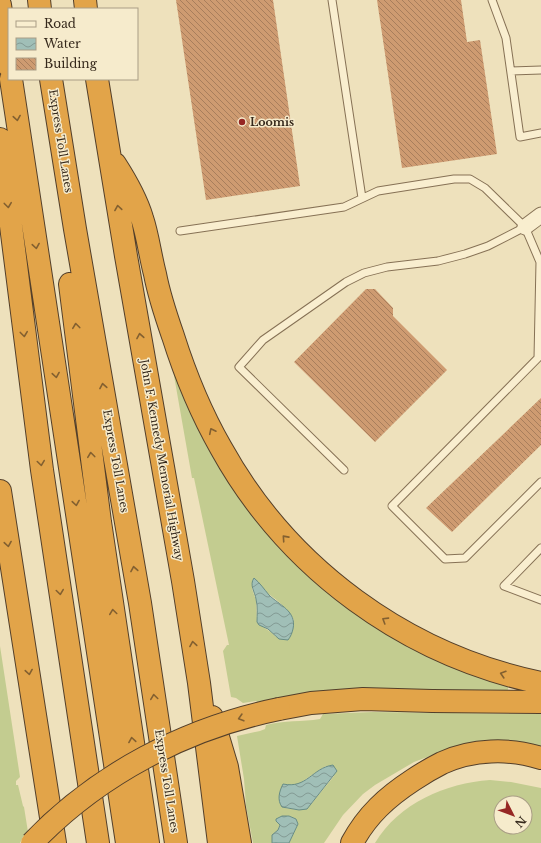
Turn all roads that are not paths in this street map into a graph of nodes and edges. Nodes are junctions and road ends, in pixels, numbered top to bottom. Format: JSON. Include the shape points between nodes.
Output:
{"nodes":[{"id":1,"x":332,"y":0,"type":"edge"},
{"id":2,"x":492,"y":0,"type":"edge"},
{"id":3,"x":0,"y":5,"type":"edge"},
{"id":4,"x":8,"y":59,"type":"edge"},
{"id":5,"x":541,"y":70,"type":"edge"},
{"id":6,"x":511,"y":71,"type":"junction"},
{"id":7,"x":11,"y":80,"type":"edge"},
{"id":8,"x":45,"y":80,"type":"edge"},
{"id":9,"x":51,"y":80,"type":"edge"},
{"id":10,"x":97,"y":80,"type":"edge"},
{"id":11,"x":541,"y":133,"type":"edge"},
{"id":12,"x":0,"y":139,"type":"edge"},
{"id":13,"x":110,"y":156,"type":"junction"},
{"id":14,"x":362,"y":198,"type":"junction"},
{"id":15,"x":541,"y":215,"type":"edge"},
{"id":16,"x":525,"y":227,"type":"junction"},
{"id":17,"x":180,"y":231,"type":"dead end"},
{"id":18,"x":540,"y":360,"type":"edge"},
{"id":19,"x":344,"y":470,"type":"dead end"},
{"id":20,"x":541,"y":482,"type":"edge"},
{"id":21,"x":0,"y":491,"type":"edge"},
{"id":22,"x":541,"y":548,"type":"edge"},
{"id":23,"x":541,"y":600,"type":"edge"},
{"id":24,"x":199,"y":683,"type":"junction"},
{"id":25,"x":541,"y":683,"type":"edge"},
{"id":26,"x":541,"y":702,"type":"edge"},
{"id":27,"x":541,"y":758,"type":"edge"},
{"id":28,"x":541,"y":769,"type":"edge"},
{"id":29,"x":408,"y":784,"type":"junction"},
{"id":30,"x":32,"y":843,"type":"edge"},
{"id":31,"x":55,"y":843,"type":"edge"},
{"id":32,"x":98,"y":843,"type":"edge"},
{"id":33,"x":127,"y":843,"type":"edge"},
{"id":34,"x":148,"y":843,"type":"edge"},
{"id":35,"x":176,"y":843,"type":"edge"},
{"id":36,"x":219,"y":843,"type":"edge"},
{"id":37,"x":240,"y":843,"type":"edge"},
{"id":38,"x":352,"y":843,"type":"edge"}],
"edges":[{"from":1,"to":14,"type":"lane"},
{"from":2,"to":6,"type":"lane","via":[[506,38]]},
{"from":3,"to":4,"type":"highway"},
{"from":5,"to":6,"type":"lane"},
{"from":6,"to":11,"type":"lane","via":[[520,137]]},
{"from":7,"to":33,"type":"highway","one_way":true},
{"from":34,"to":8,"type":"highway","one_way":true,"via":[[100,522]]},
{"from":35,"to":9,"type":"highway","name":"Express Toll Lanes","one_way":true,"via":[[140,603],[74,229]]},
{"from":10,"to":13,"type":"highway","name":"John F. Kennedy Memorial Highway"},
{"from":12,"to":32,"type":"highway","one_way":true,"via":[[42,470]]},
{"from":24,"to":13,"type":"highway","name":"John F. Kennedy Memorial Highway","one_way":true},
{"from":25,"to":13,"type":"highway","one_way":true,"via":[[510,676],[466,661],[399,629],[335,586],[275,526],[244,485],[210,427],[173,336],[155,277],[138,205]]},
{"from":14,"to":16,"type":"lane","via":[[378,191],[454,179],[470,179],[485,188]]},
{"from":14,"to":17,"type":"lane","via":[[344,207]]},
{"from":15,"to":16,"type":"street"},
{"from":16,"to":18,"type":"lane","via":[[540,262]]},
{"from":16,"to":19,"type":"lane","via":[[488,246],[465,254],[364,273],[346,282],[263,340],[239,367]]},
{"from":18,"to":20,"type":"lane","via":[[392,506],[445,559],[465,558]]},
{"from":21,"to":31,"type":"highway","one_way":true},
{"from":22,"to":23,"type":"lane","via":[[504,586]]},
{"from":24,"to":36,"type":"highway","name":"John F. Kennedy Memorial Highway"},
{"from":24,"to":37,"type":"highway","via":[[227,767]]},
{"from":26,"to":30,"type":"highway","one_way":true,"bridge":true,"via":[[359,699],[311,703],[239,718],[185,738],[117,774],[56,820]]},
{"from":27,"to":29,"type":"highway","via":[[528,754],[493,751],[470,754],[443,763]]},
{"from":28,"to":29,"type":"highway","via":[[520,764],[475,764],[430,773]]},
{"from":29,"to":38,"type":"highway","via":[[388,797],[371,814]]}]}
